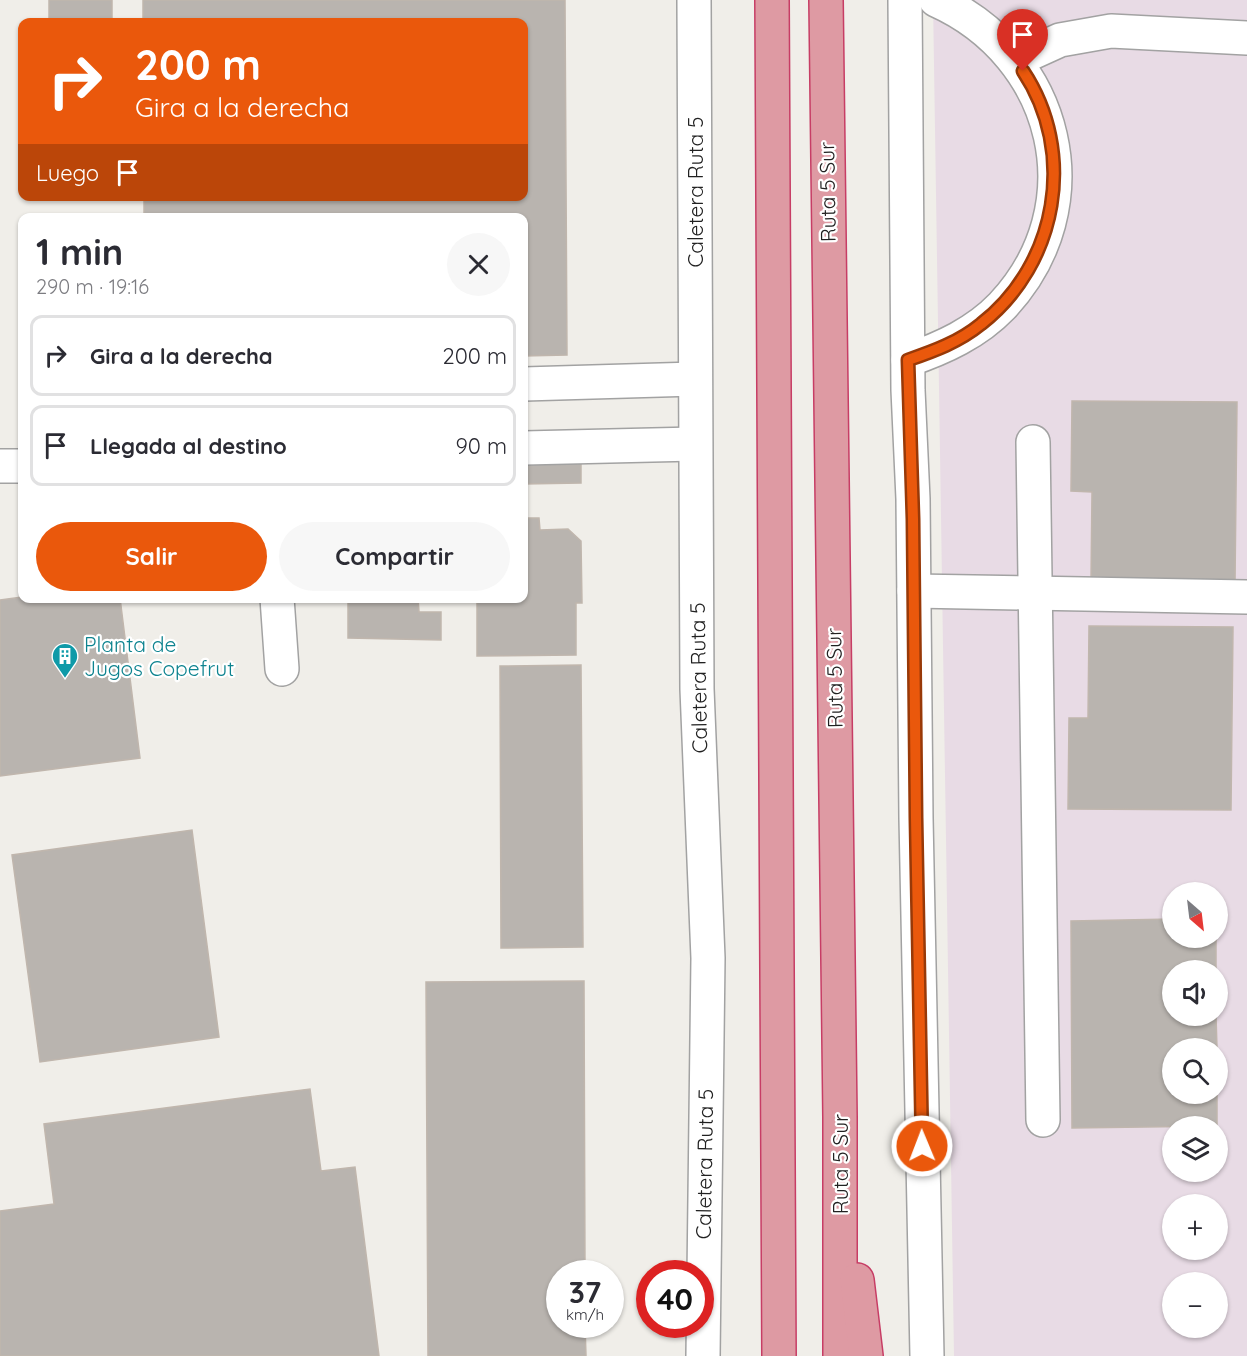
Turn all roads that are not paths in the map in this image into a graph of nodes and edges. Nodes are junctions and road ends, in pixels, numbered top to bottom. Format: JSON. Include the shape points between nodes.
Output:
{"nodes":[{"id":1,"x":694,"y":0,"type":"edge"},
{"id":2,"x":772,"y":0,"type":"edge"},
{"id":3,"x":826,"y":0,"type":"edge"},
{"id":4,"x":905,"y":0,"type":"edge"},
{"id":5,"x":936,"y":0,"type":"edge"},
{"id":6,"x":1247,"y":38,"type":"edge"},
{"id":7,"x":1016,"y":60,"type":"junction"},
{"id":8,"x":908,"y":360,"type":"junction"},
{"id":9,"x":695,"y":378,"type":"junction"},
{"id":10,"x":528,"y":384,"type":"edge"},
{"id":11,"x":1033,"y":442,"type":"dead end"},
{"id":12,"x":695,"y":444,"type":"junction"},
{"id":13,"x":528,"y":448,"type":"edge"},
{"id":14,"x":0,"y":466,"type":"edge"},
{"id":15,"x":18,"y":466,"type":"edge"},
{"id":16,"x":914,"y":591,"type":"junction"},
{"id":17,"x":1036,"y":593,"type":"junction"},
{"id":18,"x":1247,"y":597,"type":"edge"},
{"id":19,"x":277,"y":603,"type":"edge"},
{"id":20,"x":282,"y":669,"type":"dead end"},
{"id":21,"x":840,"y":1117,"type":"junction"},
{"id":22,"x":1042,"y":1120,"type":"dead end"},
{"id":23,"x":703,"y":1356,"type":"edge"},
{"id":24,"x":779,"y":1356,"type":"edge"},
{"id":25,"x":840,"y":1356,"type":"edge"},
{"id":26,"x":866,"y":1356,"type":"edge"},
{"id":27,"x":927,"y":1356,"type":"edge"}],
"edges":[{"from":1,"to":9,"type":"street","name":"Caletera Ruta 5"},
{"from":2,"to":24,"type":"highway"},
{"from":3,"to":21,"type":"highway","name":"Ruta 5 Sur"},
{"from":4,"to":8,"type":"street"},
{"from":5,"to":7,"type":"street","via":[[978,23]]},
{"from":6,"to":7,"type":"street","via":[[1111,30],[1060,40]]},
{"from":7,"to":8,"type":"street","via":[[1042,106],[1051,141],[1055,185],[1044,238],[1033,263],[1001,307],[958,340]]},
{"from":8,"to":16,"type":"street"},
{"from":9,"to":10,"type":"street"},
{"from":9,"to":12,"type":"street","name":"Caletera Ruta 5"},
{"from":11,"to":17,"type":"street"},
{"from":12,"to":13,"type":"street"},
{"from":12,"to":23,"type":"street","name":"Caletera Ruta 5","via":[[697,689],[708,958]]},
{"from":14,"to":15,"type":"street"},
{"from":16,"to":17,"type":"street"},
{"from":16,"to":27,"type":"street"},
{"from":17,"to":18,"type":"street"},
{"from":17,"to":22,"type":"street"},
{"from":19,"to":20,"type":"street"},
{"from":21,"to":25,"type":"highway","name":"Ruta 5 Sur"},
{"from":21,"to":26,"type":"highway"}]}
